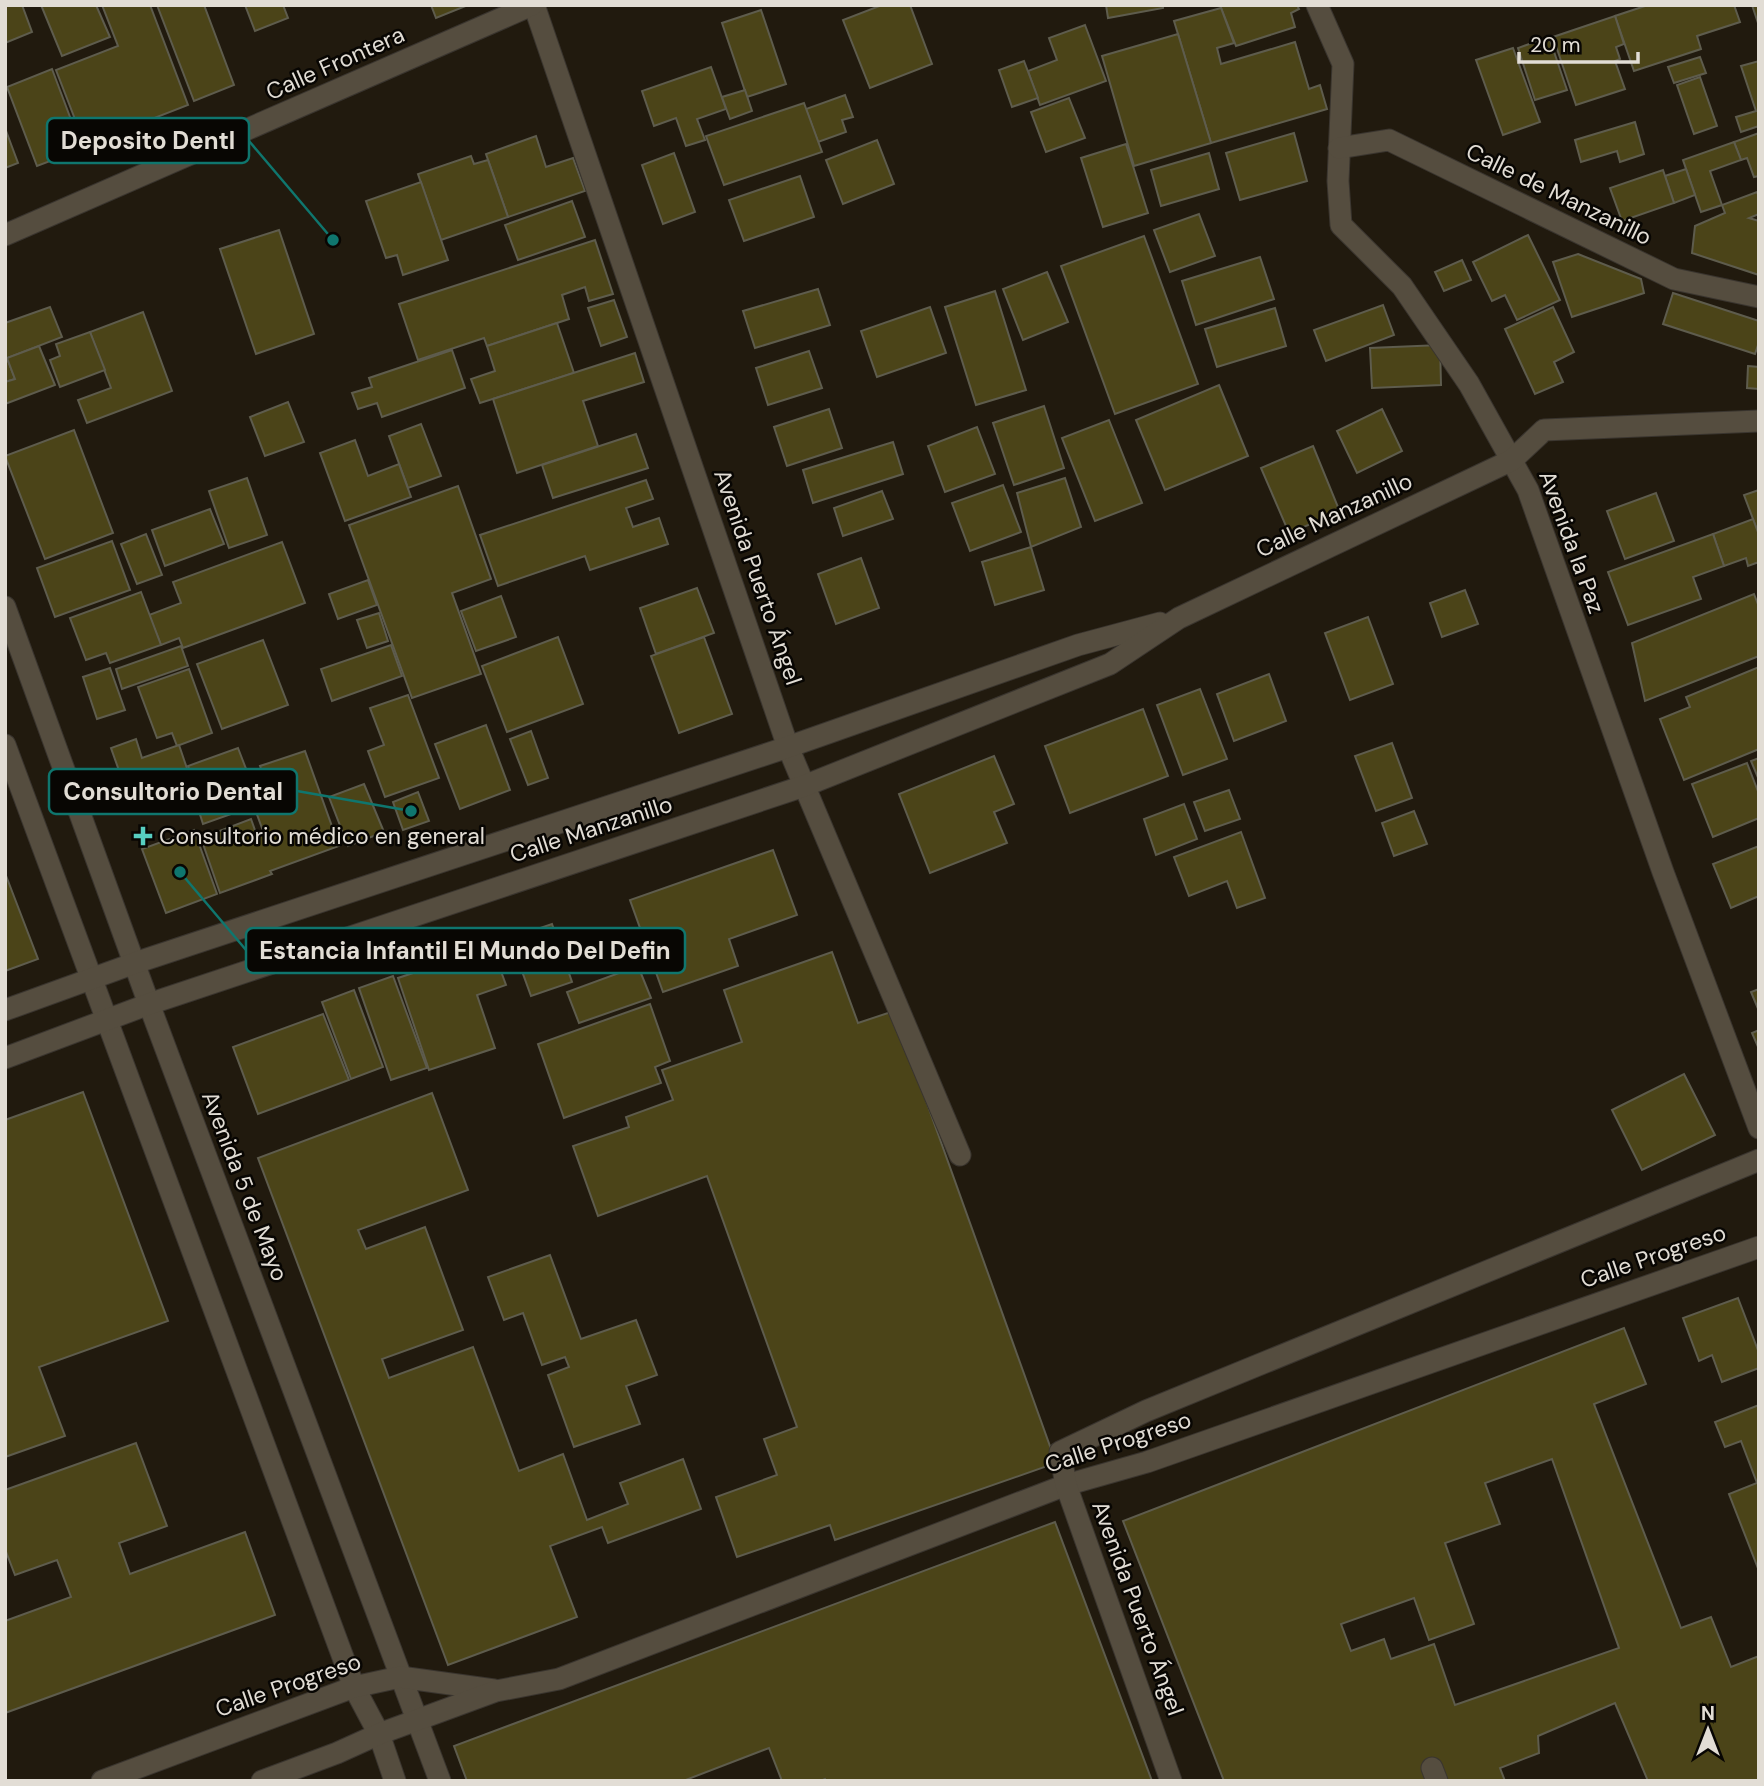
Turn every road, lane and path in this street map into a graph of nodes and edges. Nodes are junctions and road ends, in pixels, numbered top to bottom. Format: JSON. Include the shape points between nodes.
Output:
{"nodes":[{"id":1,"x":533,"y":5,"type":"edge"},
{"id":2,"x":1317,"y":5,"type":"edge"},
{"id":3,"x":1339,"y":148,"type":"junction"},
{"id":4,"x":5,"y":235,"type":"edge"},
{"id":5,"x":1759,"y":297,"type":"edge"},
{"id":6,"x":1759,"y":421,"type":"edge"},
{"id":7,"x":1512,"y":460,"type":"junction"},
{"id":8,"x":5,"y":607,"type":"edge"},
{"id":9,"x":1179,"y":618,"type":"junction"},
{"id":10,"x":5,"y":745,"type":"edge"},
{"id":11,"x":788,"y":747,"type":"junction"},
{"id":12,"x":804,"y":786,"type":"junction"},
{"id":13,"x":135,"y":963,"type":"junction"},
{"id":14,"x":91,"y":979,"type":"junction"},
{"id":15,"x":149,"y":1004,"type":"junction"},
{"id":16,"x":5,"y":1010,"type":"edge"},
{"id":17,"x":106,"y":1021,"type":"junction"},
{"id":18,"x":5,"y":1058,"type":"edge"},
{"id":19,"x":1759,"y":1128,"type":"edge"},
{"id":20,"x":960,"y":1155,"type":"dead end"},
{"id":21,"x":1759,"y":1160,"type":"edge"},
{"id":22,"x":1759,"y":1247,"type":"edge"},
{"id":23,"x":1060,"y":1452,"type":"joint"},
{"id":24,"x":1066,"y":1485,"type":"junction"},
{"id":25,"x":400,"y":1677,"type":"junction"},
{"id":26,"x":354,"y":1687,"type":"junction"},
{"id":27,"x":496,"y":1690,"type":"junction"},
{"id":28,"x":418,"y":1720,"type":"junction"},
{"id":29,"x":379,"y":1734,"type":"junction"},
{"id":30,"x":102,"y":1781,"type":"edge"},
{"id":31,"x":262,"y":1781,"type":"edge"},
{"id":32,"x":396,"y":1781,"type":"edge"},
{"id":33,"x":440,"y":1781,"type":"edge"},
{"id":34,"x":1171,"y":1781,"type":"edge"}],
"edges":[{"from":1,"to":4,"type":"street","name":"Calle Frontera"},
{"from":1,"to":11,"type":"street","name":"Avenida Puerto Ángel"},
{"from":2,"to":3,"type":"street","name":"Avenida la Paz","via":[[1343,64]]},
{"from":3,"to":5,"type":"street","name":"Calle de Manzanillo","via":[[1389,140],[1674,279]]},
{"from":3,"to":7,"type":"street","name":"Avenida la Paz","via":[[1341,225],[1402,286],[1469,384]]},
{"from":6,"to":7,"type":"street","name":"Calle Manzanillo","via":[[1544,430]]},
{"from":7,"to":9,"type":"street","name":"Calle Manzanillo"},
{"from":7,"to":19,"type":"street","name":"Avenida la Paz","via":[[1528,490]]},
{"from":8,"to":13,"type":"street","name":"Avenida 5 de Mayo"},
{"from":9,"to":11,"type":"street","name":"Calle Manzanillo","via":[[1078,645]]},
{"from":9,"to":12,"type":"street","name":"Calle Manzanillo","via":[[1110,664]]},
{"from":10,"to":14,"type":"street"},
{"from":11,"to":12,"type":"street","name":"Avenida Puerto Ángel"},
{"from":11,"to":13,"type":"street","name":"Calle Manzanillo"},
{"from":12,"to":15,"type":"street","name":"Calle Manzanillo"},
{"from":12,"to":20,"type":"street","name":"Avenida Puerto Ángel"},
{"from":13,"to":14,"type":"street","name":"Calle Manzanillo"},
{"from":13,"to":15,"type":"street","name":"Avenida 5 de Mayo"},
{"from":14,"to":16,"type":"street","name":"Calle Manzanillo"},
{"from":14,"to":17,"type":"street"},
{"from":15,"to":17,"type":"street","name":"Calle Manzanillo"},
{"from":15,"to":25,"type":"street","name":"Avenida 5 de Mayo"},
{"from":17,"to":18,"type":"street","name":"Calle Manzanillo"},
{"from":17,"to":26,"type":"street"},
{"from":21,"to":23,"type":"street","name":"Calle Progreso","via":[[1146,1411]]},
{"from":22,"to":24,"type":"street","name":"Calle Progreso","via":[[1147,1462]]},
{"from":23,"to":24,"type":"street","name":"Avenida Puerto Ángel"},
{"from":24,"to":27,"type":"street","name":"Calle Progreso","via":[[559,1679]]},
{"from":24,"to":34,"type":"street","name":"Avenida Puerto Ángel"},
{"from":25,"to":26,"type":"street","name":"Calle Progreso"},
{"from":25,"to":27,"type":"street","name":"Calle Progreso"},
{"from":25,"to":28,"type":"street","name":"Avenida 5 de Mayo"},
{"from":26,"to":29,"type":"street"},
{"from":26,"to":30,"type":"street","name":"Calle Progreso"},
{"from":27,"to":28,"type":"street","name":"Calle Progreso"},
{"from":28,"to":29,"type":"street","name":"Calle Progreso"},
{"from":28,"to":33,"type":"street","name":"Avenida 5 de Mayo"},
{"from":29,"to":31,"type":"street","name":"Calle Progreso"},
{"from":29,"to":32,"type":"street"}]}
